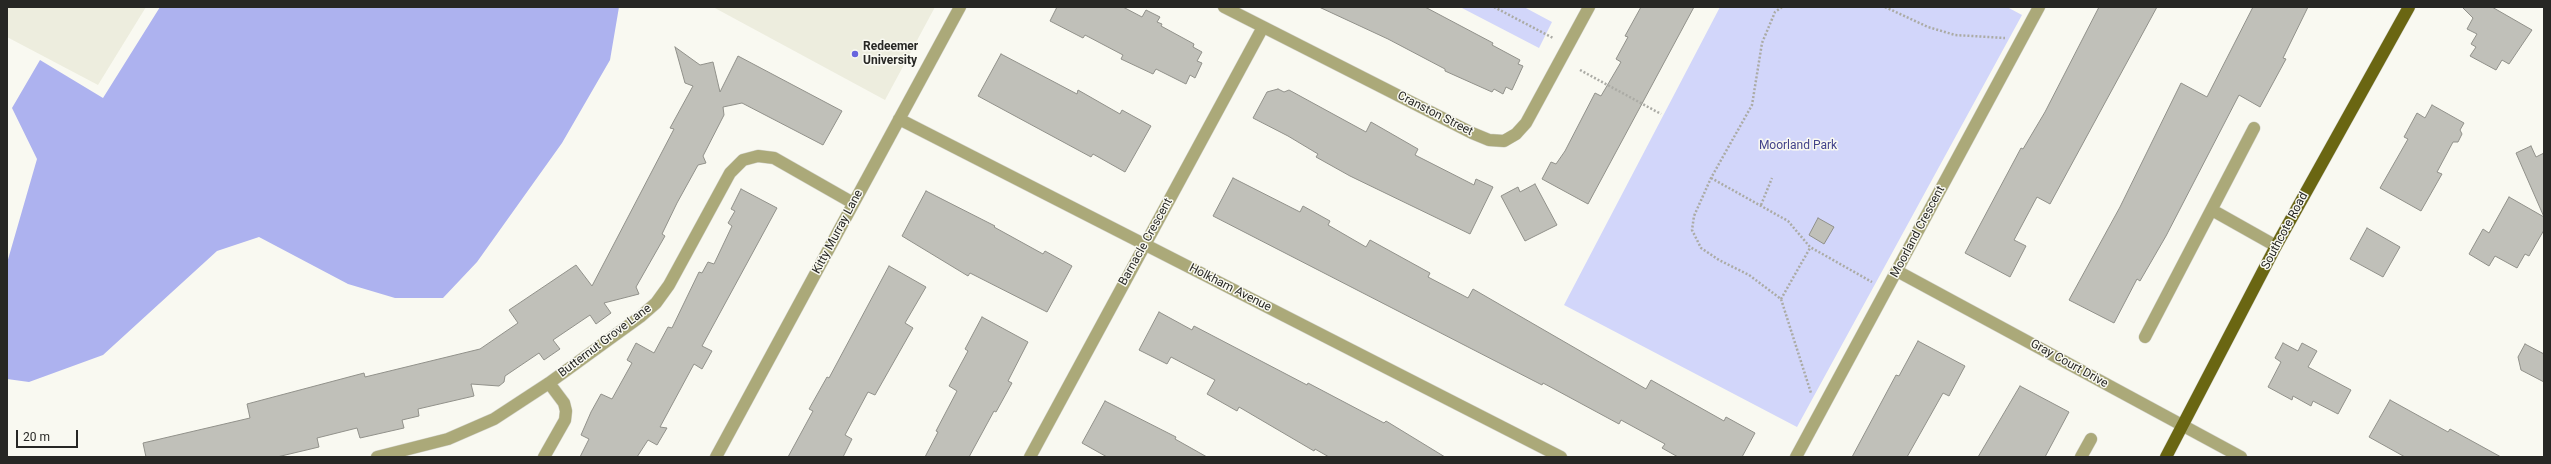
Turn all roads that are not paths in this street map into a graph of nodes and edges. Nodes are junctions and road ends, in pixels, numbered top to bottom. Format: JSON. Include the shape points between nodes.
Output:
{"nodes":[{"id":1,"x":960,"y":7,"type":"edge"},
{"id":2,"x":1224,"y":7,"type":"edge"},
{"id":3,"x":1589,"y":7,"type":"edge"},
{"id":4,"x":2039,"y":7,"type":"edge"},
{"id":5,"x":2408,"y":7,"type":"edge"},
{"id":6,"x":1263,"y":27,"type":"junction"},
{"id":7,"x":899,"y":119,"type":"junction"},
{"id":8,"x":2254,"y":128,"type":"dead end"},
{"id":9,"x":853,"y":203,"type":"junction"},
{"id":10,"x":2212,"y":210,"type":"junction"},
{"id":11,"x":1145,"y":244,"type":"junction"},
{"id":12,"x":2276,"y":246,"type":"junction"},
{"id":13,"x":1898,"y":270,"type":"junction"},
{"id":14,"x":2145,"y":337,"type":"dead end"},
{"id":15,"x":549,"y":383,"type":"junction"},
{"id":16,"x":2183,"y":426,"type":"junction"},
{"id":17,"x":2091,"y":439,"type":"dead end"},
{"id":18,"x":377,"y":457,"type":"edge"},
{"id":19,"x":544,"y":457,"type":"edge"},
{"id":20,"x":716,"y":457,"type":"edge"},
{"id":21,"x":1030,"y":457,"type":"edge"},
{"id":22,"x":1562,"y":457,"type":"edge"},
{"id":23,"x":1796,"y":457,"type":"edge"},
{"id":24,"x":2081,"y":457,"type":"edge"},
{"id":25,"x":2166,"y":457,"type":"edge"},
{"id":26,"x":2241,"y":457,"type":"edge"}],
"edges":[{"from":1,"to":7,"type":"street","name":"Kitty Murray Lane"},
{"from":2,"to":6,"type":"street","name":"Cranston Street"},
{"from":3,"to":6,"type":"street","name":"Cranston Street","via":[[1526,123],[1516,134],[1504,141],[1489,140],[1472,133]]},
{"from":4,"to":13,"type":"street","name":"Moorland Crescent"},
{"from":5,"to":12,"type":"main road","name":"Southcote Road"},
{"from":6,"to":11,"type":"street","name":"Barnacle Crescent"},
{"from":7,"to":9,"type":"street","name":"Kitty Murray Lane"},
{"from":7,"to":11,"type":"street","name":"Holkham Avenue"},
{"from":8,"to":10,"type":"street"},
{"from":9,"to":15,"type":"street","name":"Butternut Grove Lane","via":[[774,158],[758,156],[743,160],[730,173],[669,285],[656,303]]},
{"from":9,"to":20,"type":"street","name":"Kitty Murray Lane"},
{"from":10,"to":12,"type":"street"},
{"from":10,"to":14,"type":"street"},
{"from":11,"to":21,"type":"street","name":"Barnacle Crescent"},
{"from":11,"to":22,"type":"street","name":"Holkham Avenue"},
{"from":12,"to":16,"type":"main road","name":"Southcote Road"},
{"from":13,"to":16,"type":"street","name":"Gray Court Drive"},
{"from":13,"to":23,"type":"street","name":"Moorland Crescent"},
{"from":15,"to":18,"type":"street","name":"Butternut Grove Lane","via":[[494,418],[448,439]]},
{"from":15,"to":19,"type":"street","via":[[564,403],[566,411],[565,420]]},
{"from":16,"to":25,"type":"main road","name":"Southcote Road"},
{"from":16,"to":26,"type":"street","name":"Gray Court Drive"},
{"from":17,"to":24,"type":"street"}]}
